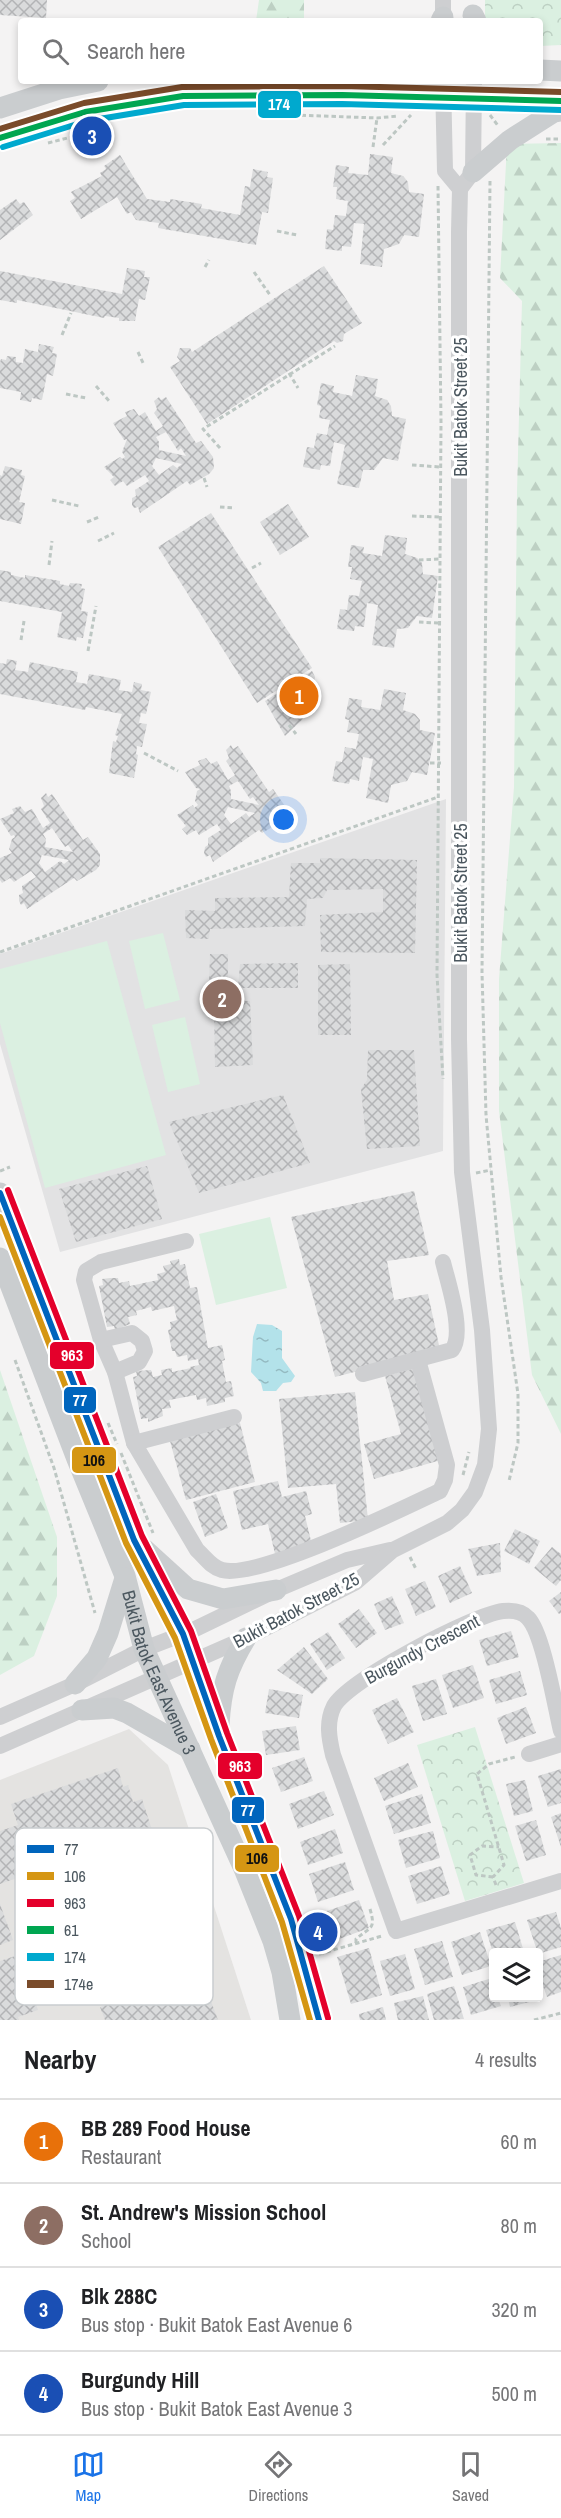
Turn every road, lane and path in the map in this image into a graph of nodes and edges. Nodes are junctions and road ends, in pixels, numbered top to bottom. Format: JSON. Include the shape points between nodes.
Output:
{"nodes":[{"id":1,"x":543,"y":70,"type":"edge"},
{"id":2,"x":561,"y":71,"type":"edge"},
{"id":3,"x":83,"y":84,"type":"edge"},
{"id":4,"x":443,"y":90,"type":"edge"},
{"id":5,"x":474,"y":90,"type":"edge"},
{"id":6,"x":561,"y":101,"type":"edge"},
{"id":7,"x":0,"y":108,"type":"edge"},
{"id":8,"x":561,"y":111,"type":"edge"},
{"id":9,"x":292,"y":115,"type":"dead end"},
{"id":10,"x":411,"y":115,"type":"junction"},
{"id":11,"x":418,"y":115,"type":"dead end"},
{"id":12,"x":377,"y":118,"type":"junction"},
{"id":13,"x":111,"y":127,"type":"dead end"},
{"id":14,"x":0,"y":138,"type":"edge"},
{"id":15,"x":537,"y":138,"type":"dead end"},
{"id":16,"x":561,"y":139,"type":"edge"},
{"id":17,"x":44,"y":145,"type":"dead end"},
{"id":18,"x":383,"y":145,"type":"dead end"},
{"id":19,"x":373,"y":147,"type":"dead end"},
{"id":20,"x":484,"y":172,"type":"junction"},
{"id":21,"x":438,"y":175,"type":"dead end"},
{"id":22,"x":460,"y":189,"type":"junction"},
{"id":23,"x":277,"y":231,"type":"dead end"},
{"id":24,"x":297,"y":235,"type":"dead end"},
{"id":25,"x":209,"y":260,"type":"dead end"},
{"id":26,"x":205,"y":267,"type":"dead end"},
{"id":27,"x":254,"y":272,"type":"dead end"},
{"id":28,"x":270,"y":295,"type":"dead end"},
{"id":29,"x":71,"y":314,"type":"dead end"},
{"id":30,"x":62,"y":335,"type":"dead end"},
{"id":31,"x":335,"y":346,"type":"dead end"},
{"id":32,"x":138,"y":352,"type":"dead end"},
{"id":33,"x":144,"y":365,"type":"dead end"},
{"id":34,"x":289,"y":374,"type":"junction"},
{"id":35,"x":96,"y":386,"type":"dead end"},
{"id":36,"x":298,"y":388,"type":"dead end"},
{"id":37,"x":66,"y":394,"type":"dead end"},
{"id":38,"x":86,"y":398,"type":"dead end"},
{"id":39,"x":110,"y":402,"type":"dead end"},
{"id":40,"x":220,"y":448,"type":"dead end"},
{"id":41,"x":412,"y":465,"type":"dead end"},
{"id":42,"x":441,"y":467,"type":"junction"},
{"id":43,"x":204,"y":478,"type":"dead end"},
{"id":44,"x":207,"y":487,"type":"dead end"},
{"id":45,"x":52,"y":500,"type":"dead end"},
{"id":46,"x":80,"y":506,"type":"dead end"},
{"id":47,"x":220,"y":507,"type":"dead end"},
{"id":48,"x":235,"y":508,"type":"dead end"},
{"id":49,"x":412,"y":516,"type":"dead end"},
{"id":50,"x":99,"y":517,"type":"dead end"},
{"id":51,"x":440,"y":517,"type":"junction"},
{"id":52,"x":87,"y":522,"type":"dead end"},
{"id":53,"x":114,"y":533,"type":"dead end"},
{"id":54,"x":52,"y":541,"type":"dead end"},
{"id":55,"x":98,"y":541,"type":"dead end"},
{"id":56,"x":439,"y":558,"type":"junction"},
{"id":57,"x":419,"y":560,"type":"dead end"},
{"id":58,"x":261,"y":563,"type":"dead end"},
{"id":59,"x":49,"y":565,"type":"dead end"},
{"id":60,"x":252,"y":568,"type":"dead end"},
{"id":61,"x":96,"y":606,"type":"dead end"},
{"id":62,"x":24,"y":621,"type":"dead end"},
{"id":63,"x":419,"y":622,"type":"dead end"},
{"id":64,"x":438,"y":623,"type":"junction"},
{"id":65,"x":21,"y":640,"type":"dead end"},
{"id":66,"x":88,"y":651,"type":"dead end"},
{"id":67,"x":289,"y":725,"type":"dead end"},
{"id":68,"x":296,"y":734,"type":"dead end"},
{"id":69,"x":144,"y":753,"type":"dead end"},
{"id":70,"x":430,"y":763,"type":"dead end"},
{"id":71,"x":439,"y":763,"type":"junction"},
{"id":72,"x":178,"y":771,"type":"dead end"},
{"id":73,"x":438,"y":797,"type":"junction"},
{"id":74,"x":0,"y":952,"type":"edge"},
{"id":75,"x":443,"y":1085,"type":"dead end"},
{"id":76,"x":10,"y":1167,"type":"dead end"},
{"id":77,"x":0,"y":1171,"type":"edge"},
{"id":78,"x":0,"y":1193,"type":"edge"},
{"id":79,"x":186,"y":1241,"type":"dead end"},
{"id":80,"x":0,"y":1258,"type":"edge"},
{"id":81,"x":443,"y":1262,"type":"dead end"},
{"id":82,"x":101,"y":1340,"type":"junction"},
{"id":83,"x":15,"y":1360,"type":"dead end"},
{"id":84,"x":418,"y":1360,"type":"junction"},
{"id":85,"x":115,"y":1372,"type":"junction"},
{"id":86,"x":363,"y":1374,"type":"dead end"},
{"id":87,"x":106,"y":1417,"type":"dead end"},
{"id":88,"x":234,"y":1417,"type":"dead end"},
{"id":89,"x":134,"y":1443,"type":"junction"},
{"id":90,"x":470,"y":1449,"type":"dead end"},
{"id":91,"x":509,"y":1481,"type":"dead end"},
{"id":92,"x":460,"y":1485,"type":"dead end"},
{"id":93,"x":339,"y":1537,"type":"junction"},
{"id":94,"x":135,"y":1540,"type":"junction"},
{"id":95,"x":159,"y":1541,"type":"dead end"},
{"id":96,"x":393,"y":1550,"type":"junction"},
{"id":97,"x":347,"y":1560,"type":"junction"},
{"id":98,"x":125,"y":1576,"type":"junction"},
{"id":99,"x":356,"y":1582,"type":"junction"},
{"id":100,"x":276,"y":1590,"type":"junction"},
{"id":101,"x":96,"y":1619,"type":"dead end"},
{"id":102,"x":183,"y":1634,"type":"junction"},
{"id":103,"x":246,"y":1638,"type":"junction"},
{"id":104,"x":144,"y":1649,"type":"junction"},
{"id":105,"x":194,"y":1661,"type":"junction"},
{"id":106,"x":155,"y":1676,"type":"junction"},
{"id":107,"x":75,"y":1684,"type":"junction"},
{"id":108,"x":82,"y":1710,"type":"junction"},
{"id":109,"x":0,"y":1717,"type":"edge"},
{"id":110,"x":561,"y":1731,"type":"edge"},
{"id":111,"x":219,"y":1737,"type":"junction"},
{"id":112,"x":561,"y":1744,"type":"edge"},
{"id":113,"x":0,"y":1746,"type":"edge"},
{"id":114,"x":190,"y":1749,"type":"junction"},
{"id":115,"x":529,"y":1754,"type":"joint"},
{"id":116,"x":499,"y":1847,"type":"junction"},
{"id":117,"x":494,"y":1877,"type":"junction"},
{"id":118,"x":561,"y":1881,"type":"edge"},
{"id":119,"x":498,"y":1893,"type":"dead end"},
{"id":120,"x":369,"y":1903,"type":"dead end"},
{"id":121,"x":396,"y":1931,"type":"junction"},
{"id":122,"x":356,"y":1943,"type":"junction"},
{"id":123,"x":303,"y":1959,"type":"junction"},
{"id":124,"x":561,"y":2013,"type":"edge"},
{"id":125,"x":290,"y":2020,"type":"edge"},
{"id":126,"x":319,"y":2020,"type":"edge"},
{"id":127,"x":534,"y":2020,"type":"edge"}],
"edges":[{"from":1,"to":2,"type":"main road"},
{"from":3,"to":7,"type":"main road"},
{"from":4,"to":5,"type":"main road"},
{"from":4,"to":14,"type":"main road","via":[[183,96],[85,112]]},
{"from":4,"to":22,"type":"street","via":[[445,171]]},
{"from":5,"to":6,"type":"main road"},
{"from":5,"to":20,"type":"street"},
{"from":8,"to":20,"type":"main road","via":[[510,140]]},
{"from":9,"to":12,"type":"path"},
{"from":10,"to":11,"type":"path"},
{"from":10,"to":12,"type":"path"},
{"from":10,"to":18,"type":"path"},
{"from":12,"to":19,"type":"path"},
{"from":13,"to":17,"type":"path"},
{"from":15,"to":16,"type":"path"},
{"from":20,"to":22,"type":"street"},
{"from":20,"to":91,"type":"path","via":[[490,180],[482,972],[486,1115],[501,1277],[518,1394],[518,1443]]},
{"from":21,"to":42,"type":"path"},
{"from":22,"to":96,"type":"street","name":"Bukit Batok Street 25","via":[[462,1172],[482,1330],[489,1430],[486,1465],[475,1492],[462,1509],[447,1523]]},
{"from":23,"to":24,"type":"path"},
{"from":25,"to":26,"type":"path"},
{"from":27,"to":28,"type":"path"},
{"from":29,"to":30,"type":"path"},
{"from":31,"to":34,"type":"path"},
{"from":32,"to":33,"type":"path"},
{"from":34,"to":36,"type":"path"},
{"from":34,"to":40,"type":"path","via":[[203,429]]},
{"from":35,"to":39,"type":"path"},
{"from":37,"to":38,"type":"path"},
{"from":41,"to":42,"type":"path"},
{"from":42,"to":51,"type":"path"},
{"from":43,"to":44,"type":"path"},
{"from":45,"to":46,"type":"path"},
{"from":47,"to":48,"type":"path"},
{"from":49,"to":51,"type":"path"},
{"from":50,"to":52,"type":"path"},
{"from":51,"to":56,"type":"path"},
{"from":53,"to":55,"type":"path"},
{"from":54,"to":59,"type":"path"},
{"from":56,"to":57,"type":"path"},
{"from":56,"to":64,"type":"path"},
{"from":58,"to":60,"type":"path"},
{"from":61,"to":66,"type":"path"},
{"from":62,"to":65,"type":"path"},
{"from":63,"to":64,"type":"path"},
{"from":64,"to":71,"type":"path"},
{"from":67,"to":68,"type":"path"},
{"from":69,"to":72,"type":"path"},
{"from":70,"to":71,"type":"path"},
{"from":71,"to":73,"type":"path"},
{"from":73,"to":74,"type":"path"},
{"from":73,"to":75,"type":"path","via":[[437,975]]},
{"from":76,"to":77,"type":"path"},
{"from":78,"to":94,"type":"main road","name":"Bukit Batok East Avenue 3"},
{"from":79,"to":82,"type":"street","via":[[101,1262],[86,1271],[84,1280]]},
{"from":80,"to":98,"type":"main road","name":"Bukit Batok East Avenue 3"},
{"from":81,"to":84,"type":"street","via":[[457,1324],[457,1344],[452,1350]]},
{"from":82,"to":85,"type":"street"},
{"from":82,"to":85,"type":"street","via":[[132,1333],[142,1341],[145,1351],[139,1362]]},
{"from":83,"to":101,"type":"path","via":[[54,1468]]},
{"from":84,"to":86,"type":"street"},
{"from":84,"to":93,"type":"street","via":[[447,1465],[445,1480],[440,1491]]},
{"from":85,"to":89,"type":"street"},
{"from":87,"to":95,"type":"path"},
{"from":88,"to":89,"type":"street"},
{"from":89,"to":93,"type":"street","via":[[197,1550],[221,1569],[234,1571],[264,1565]]},
{"from":90,"to":92,"type":"path"},
{"from":93,"to":97,"type":"street"},
{"from":94,"to":100,"type":"main road","via":[[188,1588],[223,1599]]},
{"from":94,"to":102,"type":"main road","name":"Bukit Batok East Avenue 3"},
{"from":96,"to":97,"type":"street","name":"Bukit Batok Street 25"},
{"from":96,"to":99,"type":"street","name":"Bukit Batok Street 25"},
{"from":97,"to":99,"type":"street"},
{"from":97,"to":100,"type":"street","name":"Bukit Batok Street 25"},
{"from":98,"to":104,"type":"main road","name":"Bukit Batok East Avenue 3"},
{"from":98,"to":107,"type":"main road","via":[[97,1658]]},
{"from":99,"to":103,"type":"street","name":"Bukit Batok Street 25"},
{"from":100,"to":102,"type":"street","name":"Bukit Batok Street 25"},
{"from":102,"to":104,"type":"street","name":"Bukit Batok Street 25"},
{"from":102,"to":105,"type":"main road","name":"Bukit Batok East Avenue 3"},
{"from":103,"to":105,"type":"street","name":"Bukit Batok Street 25"},
{"from":103,"to":111,"type":"main road","via":[[231,1663],[221,1694]]},
{"from":104,"to":106,"type":"main road","name":"Bukit Batok East Avenue 3"},
{"from":104,"to":107,"type":"street","name":"Bukit Batok Street 25"},
{"from":105,"to":106,"type":"street","name":"Bukit Batok Street 25"},
{"from":105,"to":111,"type":"main road","name":"Bukit Batok East Avenue 3"},
{"from":106,"to":108,"type":"street","name":"Bukit Batok Street 25"},
{"from":106,"to":114,"type":"main road","name":"Bukit Batok East Avenue 3"},
{"from":107,"to":109,"type":"street","name":"Bukit Batok Street 25"},
{"from":108,"to":113,"type":"street","name":"Bukit Batok Street 25"},
{"from":108,"to":114,"type":"main road","via":[[114,1708],[139,1718]]},
{"from":110,"to":121,"type":"street","name":"Burgundy Crescent","via":[[537,1634],[528,1617],[514,1611],[487,1615],[410,1652],[368,1675],[340,1698],[328,1726],[333,1755]]},
{"from":111,"to":123,"type":"main road","name":"Bukit Batok East Avenue 3","via":[[274,1872]]},
{"from":112,"to":115,"type":"street"},
{"from":114,"to":125,"type":"main road","name":"Bukit Batok East Avenue 3","via":[[273,1941]]},
{"from":115,"to":116,"type":"path","via":[[489,1764],[477,1774]]},
{"from":116,"to":117,"type":"path","via":[[504,1865]]},
{"from":116,"to":117,"type":"path","via":[[482,1846],[470,1855],[476,1875]]},
{"from":117,"to":119,"type":"path"},
{"from":118,"to":121,"type":"street"},
{"from":120,"to":122,"type":"path","via":[[374,1923]]},
{"from":121,"to":122,"type":"path"},
{"from":122,"to":123,"type":"path"},
{"from":123,"to":126,"type":"main road","name":"Bukit Batok East Avenue 3"},
{"from":124,"to":127,"type":"path"}]}
